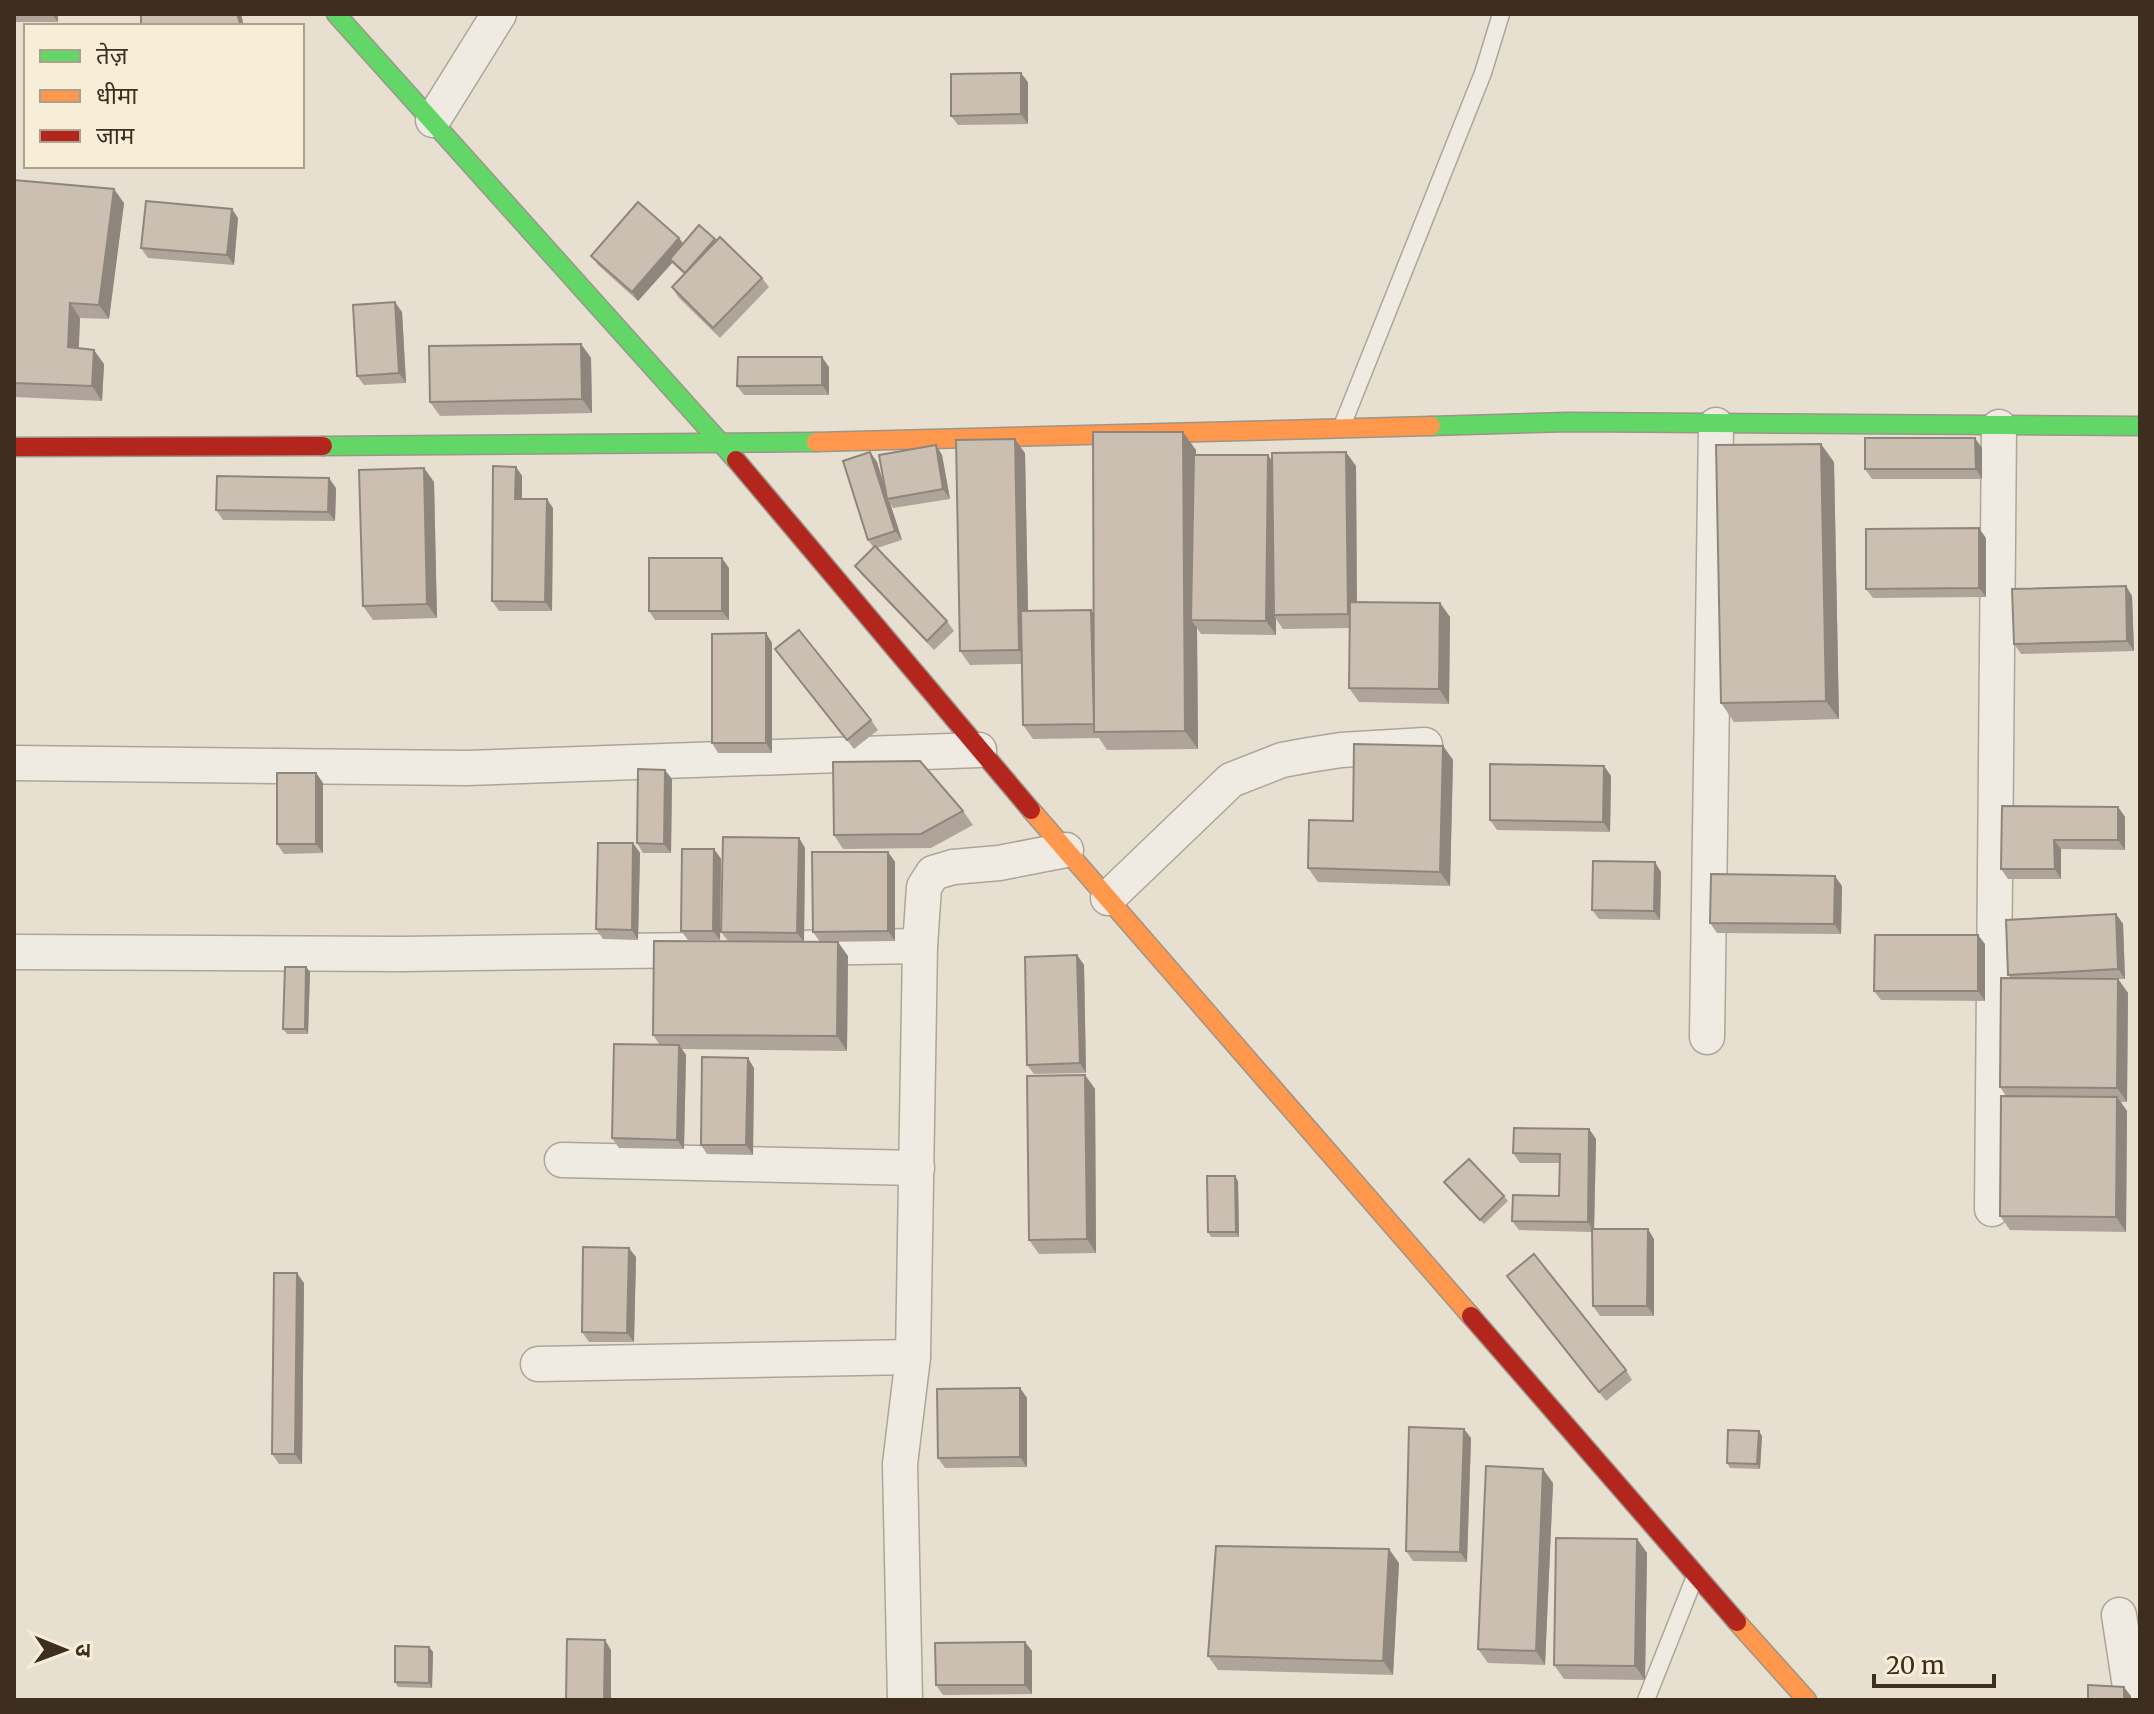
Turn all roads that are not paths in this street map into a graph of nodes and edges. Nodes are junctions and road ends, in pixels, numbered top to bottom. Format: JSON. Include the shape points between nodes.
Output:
{"nodes":[{"id":1,"x":336,"y":14,"type":"edge"},
{"id":2,"x":499,"y":14,"type":"edge"},
{"id":3,"x":1501,"y":14,"type":"edge"},
{"id":4,"x":433,"y":120,"type":"junction"},
{"id":5,"x":1716,"y":425,"type":"junction"},
{"id":6,"x":2140,"y":426,"type":"edge"},
{"id":7,"x":1999,"y":427,"type":"junction"},
{"id":8,"x":1341,"y":428,"type":"junction"},
{"id":9,"x":723,"y":444,"type":"junction"},
{"id":10,"x":14,"y":447,"type":"edge"},
{"id":11,"x":1425,"y":745,"type":"edge"},
{"id":12,"x":979,"y":750,"type":"junction"},
{"id":13,"x":14,"y":763,"type":"edge"},
{"id":14,"x":1066,"y":850,"type":"junction"},
{"id":15,"x":1108,"y":898,"type":"junction"},
{"id":16,"x":920,"y":946,"type":"junction"},
{"id":17,"x":728,"y":949,"type":"edge"},
{"id":18,"x":772,"y":949,"type":"edge"},
{"id":19,"x":14,"y":952,"type":"edge"},
{"id":20,"x":1707,"y":1037,"type":"dead end"},
{"id":21,"x":562,"y":1160,"type":"dead end"},
{"id":22,"x":917,"y":1168,"type":"junction"},
{"id":23,"x":1992,"y":1209,"type":"dead end"},
{"id":24,"x":913,"y":1357,"type":"junction"},
{"id":25,"x":538,"y":1364,"type":"dead end"},
{"id":26,"x":1696,"y":1576,"type":"junction"},
{"id":27,"x":2119,"y":1615,"type":"dead end"},
{"id":28,"x":905,"y":1700,"type":"edge"},
{"id":29,"x":1646,"y":1700,"type":"edge"},
{"id":30,"x":1807,"y":1700,"type":"edge"},
{"id":31,"x":2132,"y":1700,"type":"edge"}],
"edges":[{"from":1,"to":4,"type":"street"},
{"from":2,"to":4,"type":"street"},
{"from":3,"to":8,"type":"lane","via":[[1483,73]]},
{"from":4,"to":9,"type":"street"},
{"from":5,"to":7,"type":"street"},
{"from":5,"to":8,"type":"street","via":[[1568,422]]},
{"from":5,"to":20,"type":"street"},
{"from":6,"to":7,"type":"street"},
{"from":7,"to":23,"type":"street"},
{"from":8,"to":9,"type":"street"},
{"from":9,"to":10,"type":"street"},
{"from":9,"to":12,"type":"street"},
{"from":11,"to":15,"type":"street","via":[[1309,755],[1231,780]]},
{"from":12,"to":13,"type":"street","via":[[467,768]]},
{"from":12,"to":14,"type":"street"},
{"from":14,"to":15,"type":"street"},
{"from":14,"to":16,"type":"street","via":[[933,873],[924,887]]},
{"from":15,"to":26,"type":"street"},
{"from":16,"to":18,"type":"street"},
{"from":16,"to":22,"type":"street"},
{"from":17,"to":19,"type":"street"},
{"from":21,"to":22,"type":"street"},
{"from":22,"to":24,"type":"street"},
{"from":24,"to":25,"type":"street"},
{"from":24,"to":28,"type":"street","via":[[900,1464]]},
{"from":26,"to":29,"type":"lane"},
{"from":26,"to":30,"type":"street"},
{"from":27,"to":31,"type":"street"}]}
